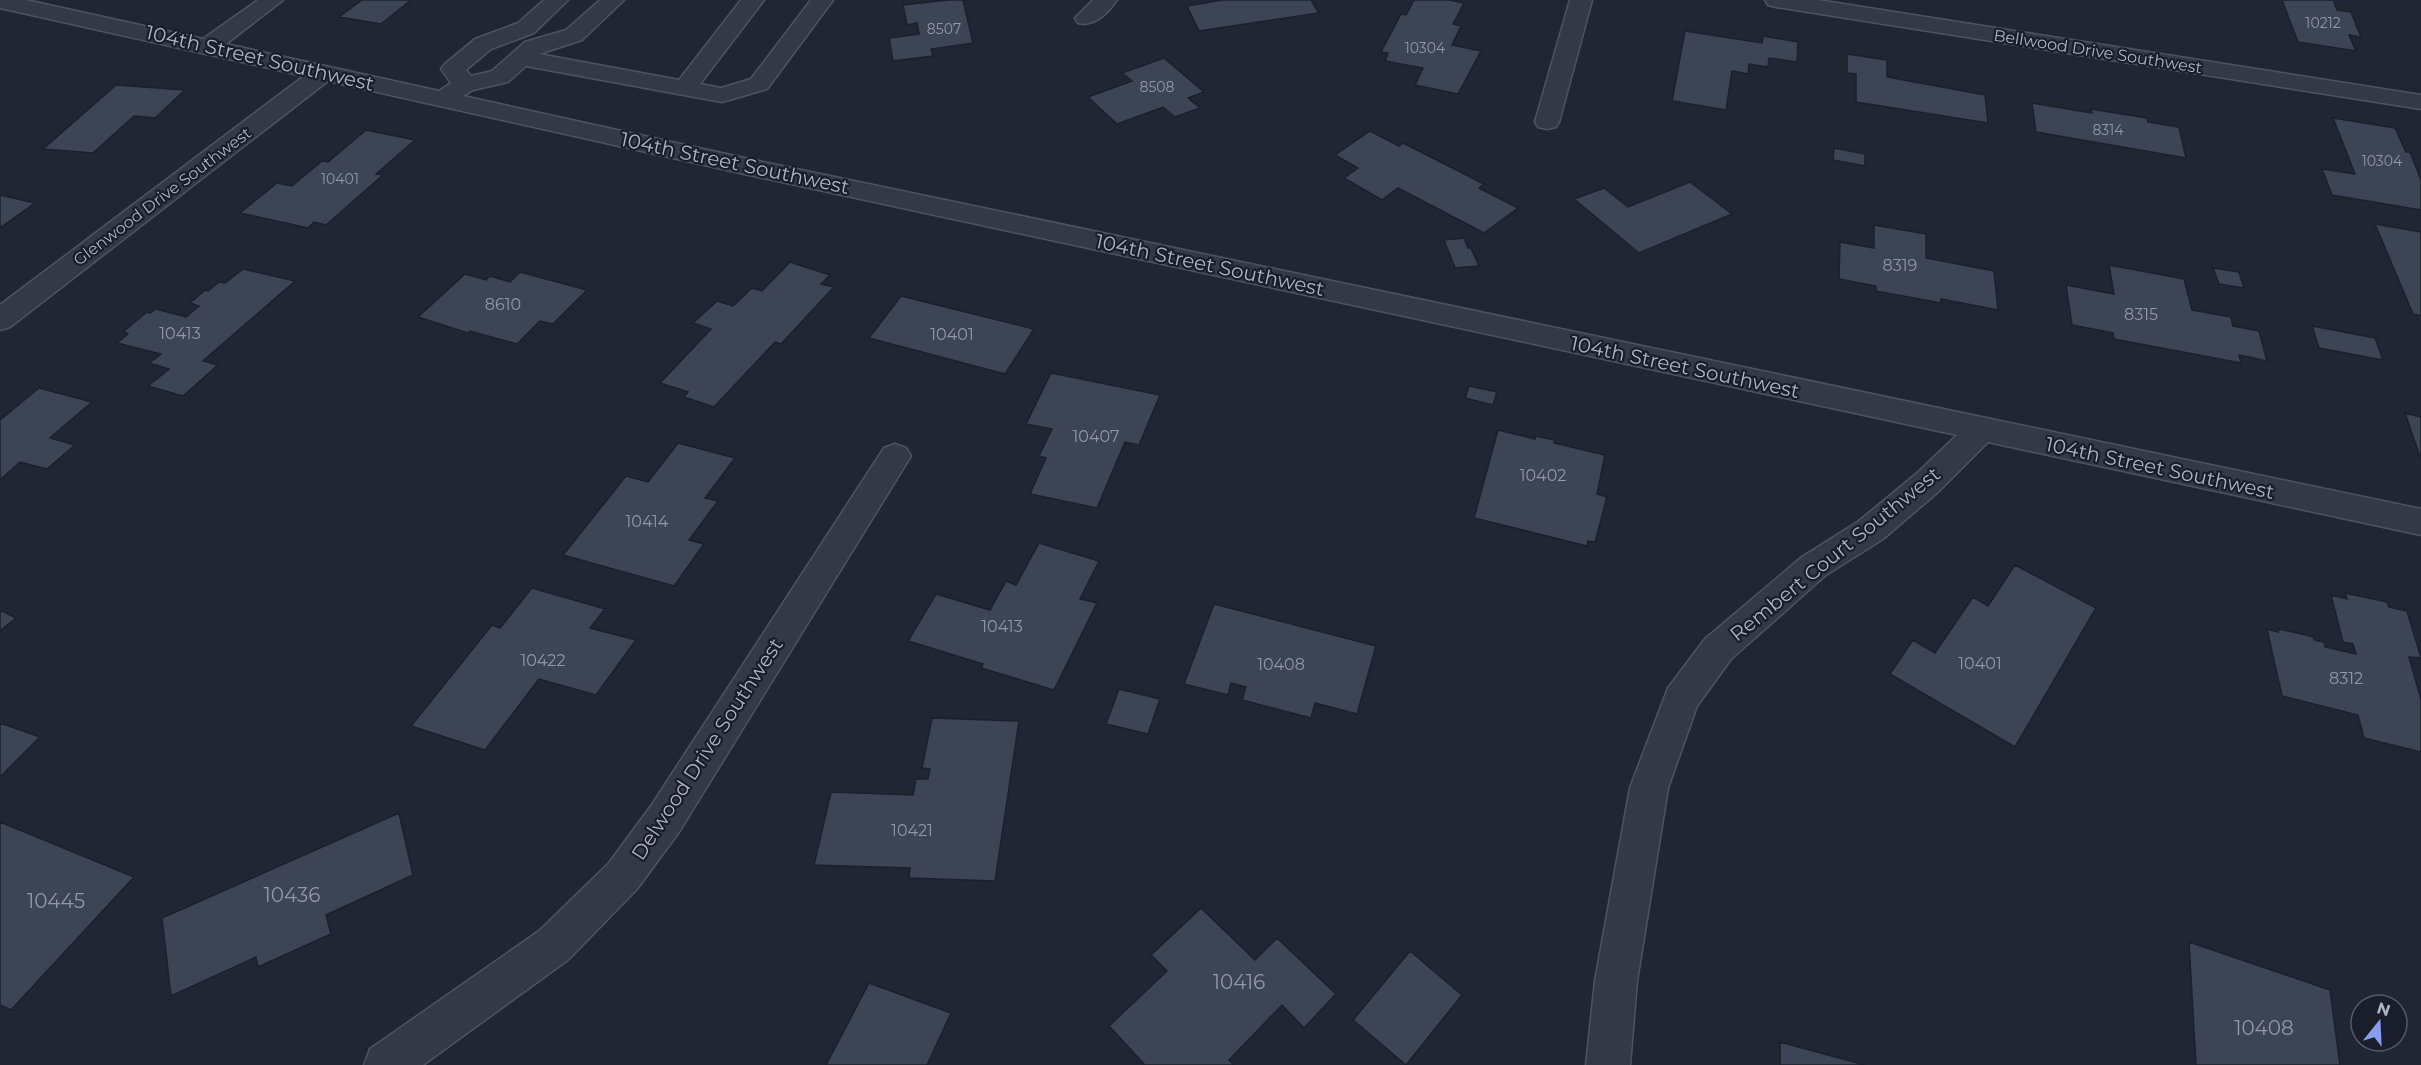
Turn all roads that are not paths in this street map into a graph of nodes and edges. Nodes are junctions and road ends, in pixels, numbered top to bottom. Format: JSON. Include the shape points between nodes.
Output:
{"nodes":[{"id":1,"x":272,"y":0,"type":"edge"},
{"id":2,"x":557,"y":0,"type":"edge"},
{"id":3,"x":613,"y":0,"type":"edge"},
{"id":4,"x":753,"y":0,"type":"edge"},
{"id":5,"x":822,"y":0,"type":"edge"},
{"id":6,"x":1106,"y":0,"type":"edge"},
{"id":7,"x":1581,"y":0,"type":"edge"},
{"id":8,"x":1776,"y":0,"type":"edge"},
{"id":9,"x":0,"y":1,"type":"edge"},
{"id":10,"x":1086,"y":18,"type":"dead end"},
{"id":11,"x":527,"y":44,"type":"junction"},
{"id":12,"x":208,"y":46,"type":"junction"},
{"id":13,"x":324,"y":72,"type":"junction"},
{"id":14,"x":684,"y":89,"type":"junction"},
{"id":15,"x":454,"y":91,"type":"junction"},
{"id":16,"x":2421,"y":102,"type":"edge"},
{"id":17,"x":1547,"y":122,"type":"dead end"},
{"id":18,"x":0,"y":320,"type":"edge"},
{"id":19,"x":1981,"y":430,"type":"junction"},
{"id":20,"x":895,"y":456,"type":"dead end"},
{"id":21,"x":2421,"y":522,"type":"edge"},
{"id":22,"x":386,"y":1065,"type":"edge"},
{"id":23,"x":1608,"y":1065,"type":"edge"}],
"edges":[{"from":1,"to":12,"type":"street"},
{"from":2,"to":11,"type":"street"},
{"from":3,"to":11,"type":"street","via":[[574,35]]},
{"from":4,"to":14,"type":"street"},
{"from":5,"to":14,"type":"street","via":[[759,84],[722,95]]},
{"from":6,"to":10,"type":"street"},
{"from":7,"to":17,"type":"street"},
{"from":8,"to":16,"type":"street","name":"Bellwood Drive Southwest"},
{"from":9,"to":12,"type":"street","name":"104th Street Southwest"},
{"from":11,"to":14,"type":"street"},
{"from":11,"to":15,"type":"street","via":[[500,77]]},
{"from":11,"to":15,"type":"street","via":[[483,44],[453,69]]},
{"from":12,"to":13,"type":"street","name":"104th Street Southwest"},
{"from":13,"to":15,"type":"street","name":"104th Street Southwest"},
{"from":13,"to":18,"type":"street","name":"Glenwood Drive Southwest"},
{"from":15,"to":19,"type":"street","name":"104th Street Southwest","via":[[749,167]]},
{"from":19,"to":21,"type":"street","name":"104th Street Southwest"},
{"from":19,"to":23,"type":"street","name":"Rembert Court Southwest","via":[[1871,530],[1814,566],[1718,649],[1681,699],[1649,789],[1616,981]]},
{"from":20,"to":22,"type":"street","name":"Delwood Drive Southwest","via":[[665,819],[623,876],[554,945]]}]}
